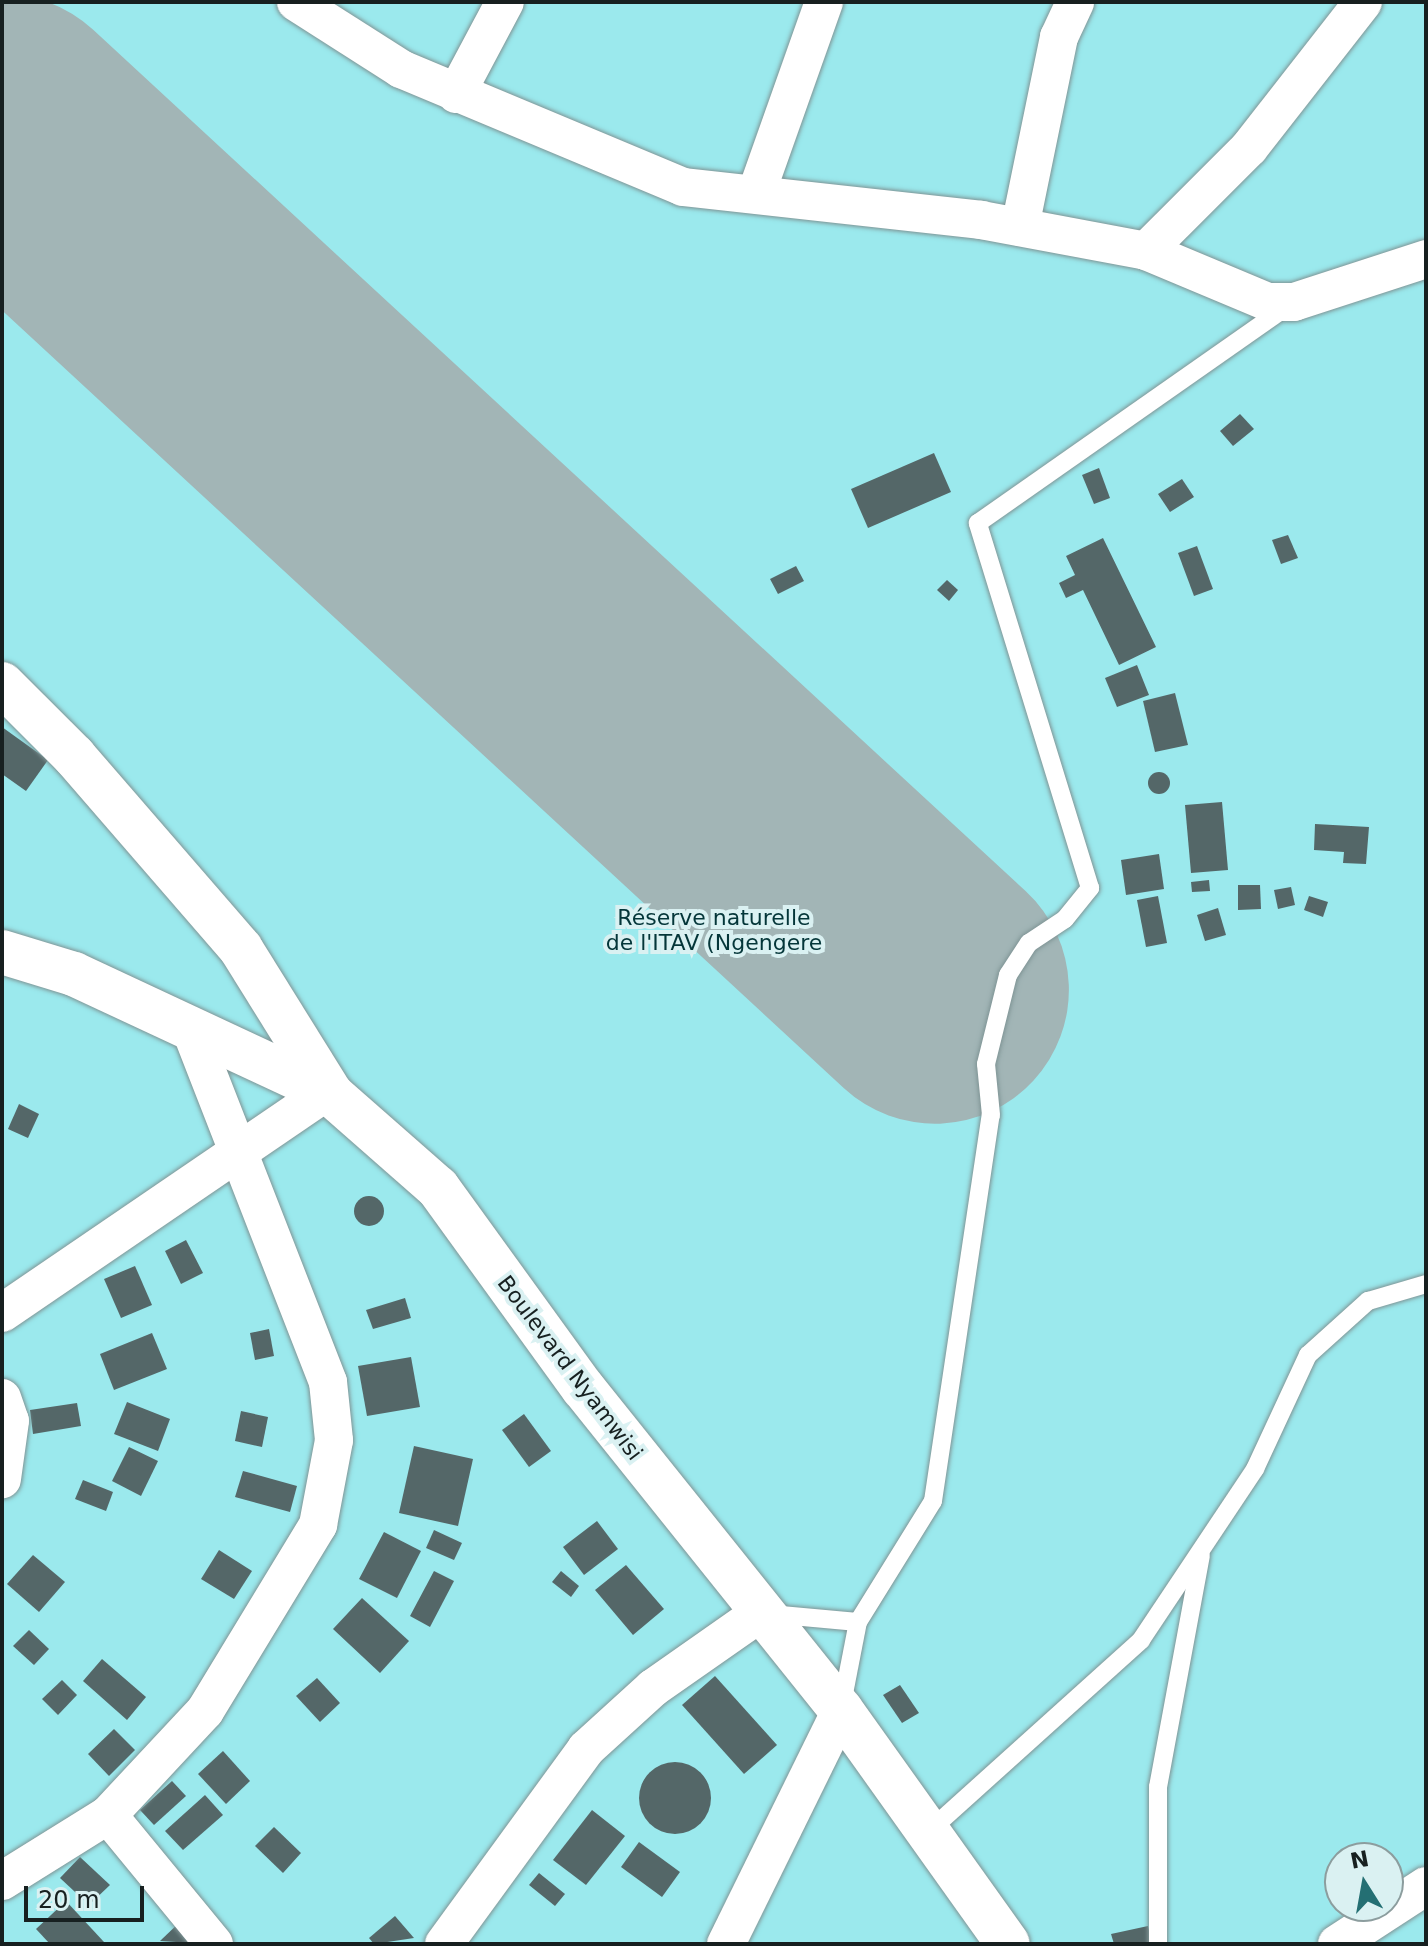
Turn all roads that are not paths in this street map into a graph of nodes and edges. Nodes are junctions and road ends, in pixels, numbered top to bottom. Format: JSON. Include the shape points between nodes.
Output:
{"nodes":[{"id":1,"x":296,"y":2,"type":"edge"},
{"id":2,"x":505,"y":2,"type":"edge"},
{"id":3,"x":824,"y":2,"type":"edge"},
{"id":4,"x":1075,"y":2,"type":"edge"},
{"id":5,"x":1363,"y":2,"type":"edge"},
{"id":6,"x":456,"y":94,"type":"junction"},
{"id":7,"x":756,"y":194,"type":"junction"},
{"id":8,"x":1020,"y":227,"type":"junction"},
{"id":9,"x":1146,"y":251,"type":"junction"},
{"id":10,"x":1426,"y":259,"type":"edge"},
{"id":11,"x":1294,"y":302,"type":"junction"},
{"id":12,"x":2,"y":684,"type":"edge"},
{"id":13,"x":2,"y":952,"type":"edge"},
{"id":14,"x":189,"y":1025,"type":"junction"},
{"id":15,"x":328,"y":1093,"type":"junction"},
{"id":16,"x":241,"y":1155,"type":"junction"},
{"id":17,"x":1426,"y":1284,"type":"edge"},
{"id":18,"x":2,"y":1313,"type":"edge"},
{"id":19,"x":2,"y":1398,"type":"edge"},
{"id":20,"x":2,"y":1479,"type":"edge"},
{"id":21,"x":1202,"y":1545,"type":"junction"},
{"id":22,"x":760,"y":1613,"type":"junction"},
{"id":23,"x":858,"y":1622,"type":"junction"},
{"id":24,"x":841,"y":1710,"type":"junction"},
{"id":25,"x":108,"y":1815,"type":"junction"},
{"id":26,"x":926,"y":1834,"type":"junction"},
{"id":27,"x":2,"y":1881,"type":"edge"},
{"id":28,"x":1426,"y":1886,"type":"edge"},
{"id":29,"x":214,"y":1944,"type":"edge"},
{"id":30,"x":444,"y":1944,"type":"edge"},
{"id":31,"x":726,"y":1944,"type":"edge"},
{"id":32,"x":1008,"y":1944,"type":"edge"},
{"id":33,"x":1158,"y":1944,"type":"edge"},
{"id":34,"x":1337,"y":1944,"type":"edge"}],
"edges":[{"from":1,"to":6,"type":"street","via":[[401,69]]},
{"from":2,"to":6,"type":"street"},
{"from":3,"to":7,"type":"street"},
{"from":4,"to":8,"type":"street","via":[[1059,37]]},
{"from":5,"to":9,"type":"street","via":[[1249,148]]},
{"from":6,"to":7,"type":"street","via":[[683,187]]},
{"from":7,"to":8,"type":"street"},
{"from":8,"to":9,"type":"street"},
{"from":9,"to":11,"type":"street","via":[[1189,265],[1227,291]]},
{"from":10,"to":11,"type":"street"},
{"from":11,"to":23,"type":"lane","via":[[978,523],[1090,888],[1065,919],[1029,943],[1008,975],[986,1064],[991,1115],[933,1501]]},
{"from":12,"to":15,"type":"main road","via":[[74,756],[241,949]]},
{"from":13,"to":14,"type":"main road","name":"Boulevard Nyamwisi","via":[[74,974]]},
{"from":14,"to":15,"type":"main road","name":"Boulevard Nyamwisi"},
{"from":14,"to":16,"type":"street"},
{"from":15,"to":16,"type":"street"},
{"from":15,"to":22,"type":"main road","name":"Boulevard Nyamwisi","via":[[438,1188]]},
{"from":16,"to":18,"type":"street"},
{"from":16,"to":25,"type":"street","via":[[328,1382],[334,1440],[318,1525],[205,1711]]},
{"from":17,"to":21,"type":"lane","via":[[1368,1301],[1308,1355],[1255,1469]]},
{"from":19,"to":20,"type":"street","via":[[10,1421]]},
{"from":21,"to":26,"type":"lane","via":[[1141,1640]]},
{"from":21,"to":33,"type":"lane","via":[[1158,1787]]},
{"from":22,"to":23,"type":"lane"},
{"from":22,"to":24,"type":"main road","name":"Boulevard Nyamwisi"},
{"from":22,"to":30,"type":"street","via":[[653,1688],[586,1749]]},
{"from":23,"to":24,"type":"lane"},
{"from":24,"to":26,"type":"main road","name":"Boulevard Nyamwisi"},
{"from":24,"to":31,"type":"street"},
{"from":25,"to":27,"type":"street"},
{"from":25,"to":29,"type":"street"},
{"from":26,"to":32,"type":"main road","name":"Boulevard Nyamwisi"},
{"from":28,"to":34,"type":"street"}]}
